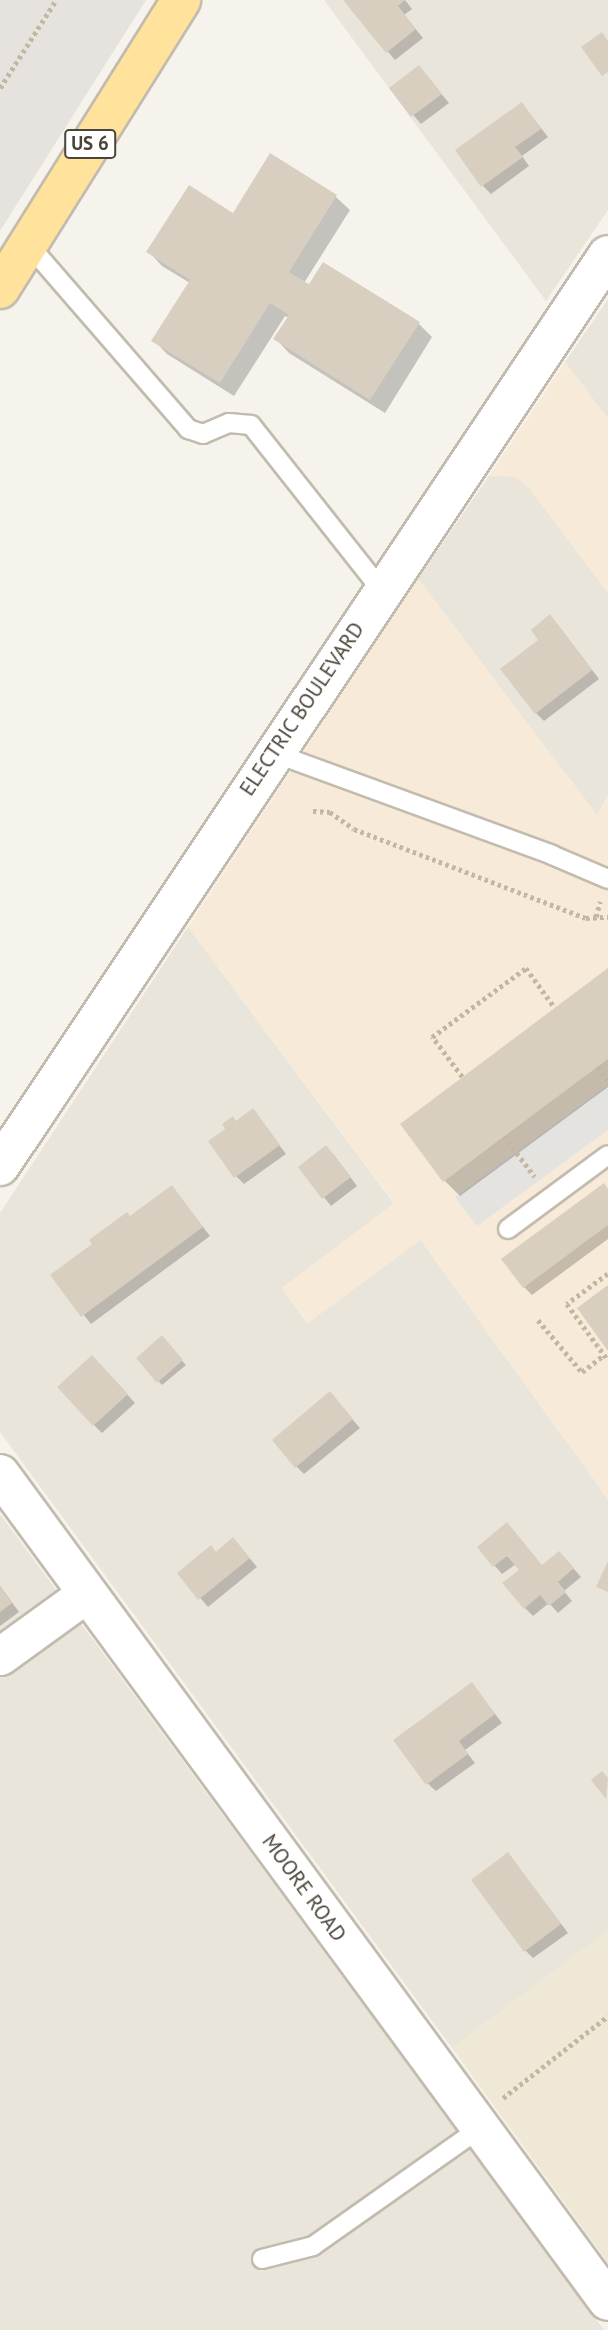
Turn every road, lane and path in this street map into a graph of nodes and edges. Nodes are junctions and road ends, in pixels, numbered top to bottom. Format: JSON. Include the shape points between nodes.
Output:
{"nodes":[{"id":1,"x":56,"y":0,"type":"edge"},
{"id":2,"x":181,"y":0,"type":"edge"},
{"id":3,"x":0,"y":88,"type":"edge"},
{"id":4,"x":28,"y":244,"type":"junction"},
{"id":5,"x":608,"y":255,"type":"edge"},
{"id":6,"x":0,"y":289,"type":"edge"},
{"id":7,"x":382,"y":591,"type":"junction"},
{"id":8,"x":273,"y":752,"type":"junction"},
{"id":9,"x":313,"y":811,"type":"dead end"},
{"id":10,"x":608,"y":879,"type":"edge"},
{"id":11,"x":608,"y":916,"type":"edge"},
{"id":12,"x":555,"y":1008,"type":"dead end"},
{"id":13,"x":598,"y":1067,"type":"dead end"},
{"id":14,"x":462,"y":1077,"type":"dead end"},
{"id":15,"x":608,"y":1081,"type":"edge"},
{"id":16,"x":504,"y":1136,"type":"dead end"},
{"id":17,"x":608,"y":1155,"type":"edge"},
{"id":18,"x":0,"y":1166,"type":"edge"},
{"id":19,"x":550,"y":1198,"type":"junction"},
{"id":20,"x":508,"y":1229,"type":"dead end"},
{"id":21,"x":608,"y":1274,"type":"edge"},
{"id":22,"x":538,"y":1320,"type":"dead end"},
{"id":23,"x":606,"y":1358,"type":"edge"},
{"id":24,"x":0,"y":1474,"type":"edge"},
{"id":25,"x":87,"y":1592,"type":"junction"},
{"id":26,"x":0,"y":1656,"type":"edge"},
{"id":27,"x":608,"y":2016,"type":"edge"},
{"id":28,"x":477,"y":2123,"type":"junction"},
{"id":29,"x":262,"y":2259,"type":"dead end"},
{"id":30,"x":608,"y":2301,"type":"edge"}],
"edges":[{"from":1,"to":3,"type":"path"},
{"from":2,"to":4,"type":"main road","number":"US 6"},
{"from":4,"to":6,"type":"main road","number":"US 6"},
{"from":4,"to":7,"type":"lane","via":[[188,429],[203,435],[229,423],[251,425]]},
{"from":5,"to":7,"type":"street","name":"ELECTRIC BOULEVARD"},
{"from":7,"to":8,"type":"street","name":"ELECTRIC BOULEVARD"},
{"from":8,"to":10,"type":"lane"},
{"from":8,"to":18,"type":"street","name":"ELECTRIC BOULEVARD"},
{"from":9,"to":11,"type":"path","via":[[330,811],[354,829],[586,918]]},
{"from":12,"to":14,"type":"path","via":[[526,968],[432,1037]]},
{"from":13,"to":15,"type":"path"},
{"from":16,"to":19,"type":"path"},
{"from":17,"to":19,"type":"lane"},
{"from":19,"to":20,"type":"lane"},
{"from":21,"to":23,"type":"path","via":[[567,1304]]},
{"from":22,"to":23,"type":"path","via":[[582,1372]]},
{"from":24,"to":25,"type":"street","name":"MOORE ROAD"},
{"from":25,"to":26,"type":"street"},
{"from":25,"to":28,"type":"street","name":"MOORE ROAD"},
{"from":27,"to":28,"type":"path"},
{"from":28,"to":29,"type":"lane","via":[[313,2246]]},
{"from":28,"to":30,"type":"street","name":"MOORE ROAD"}]}
